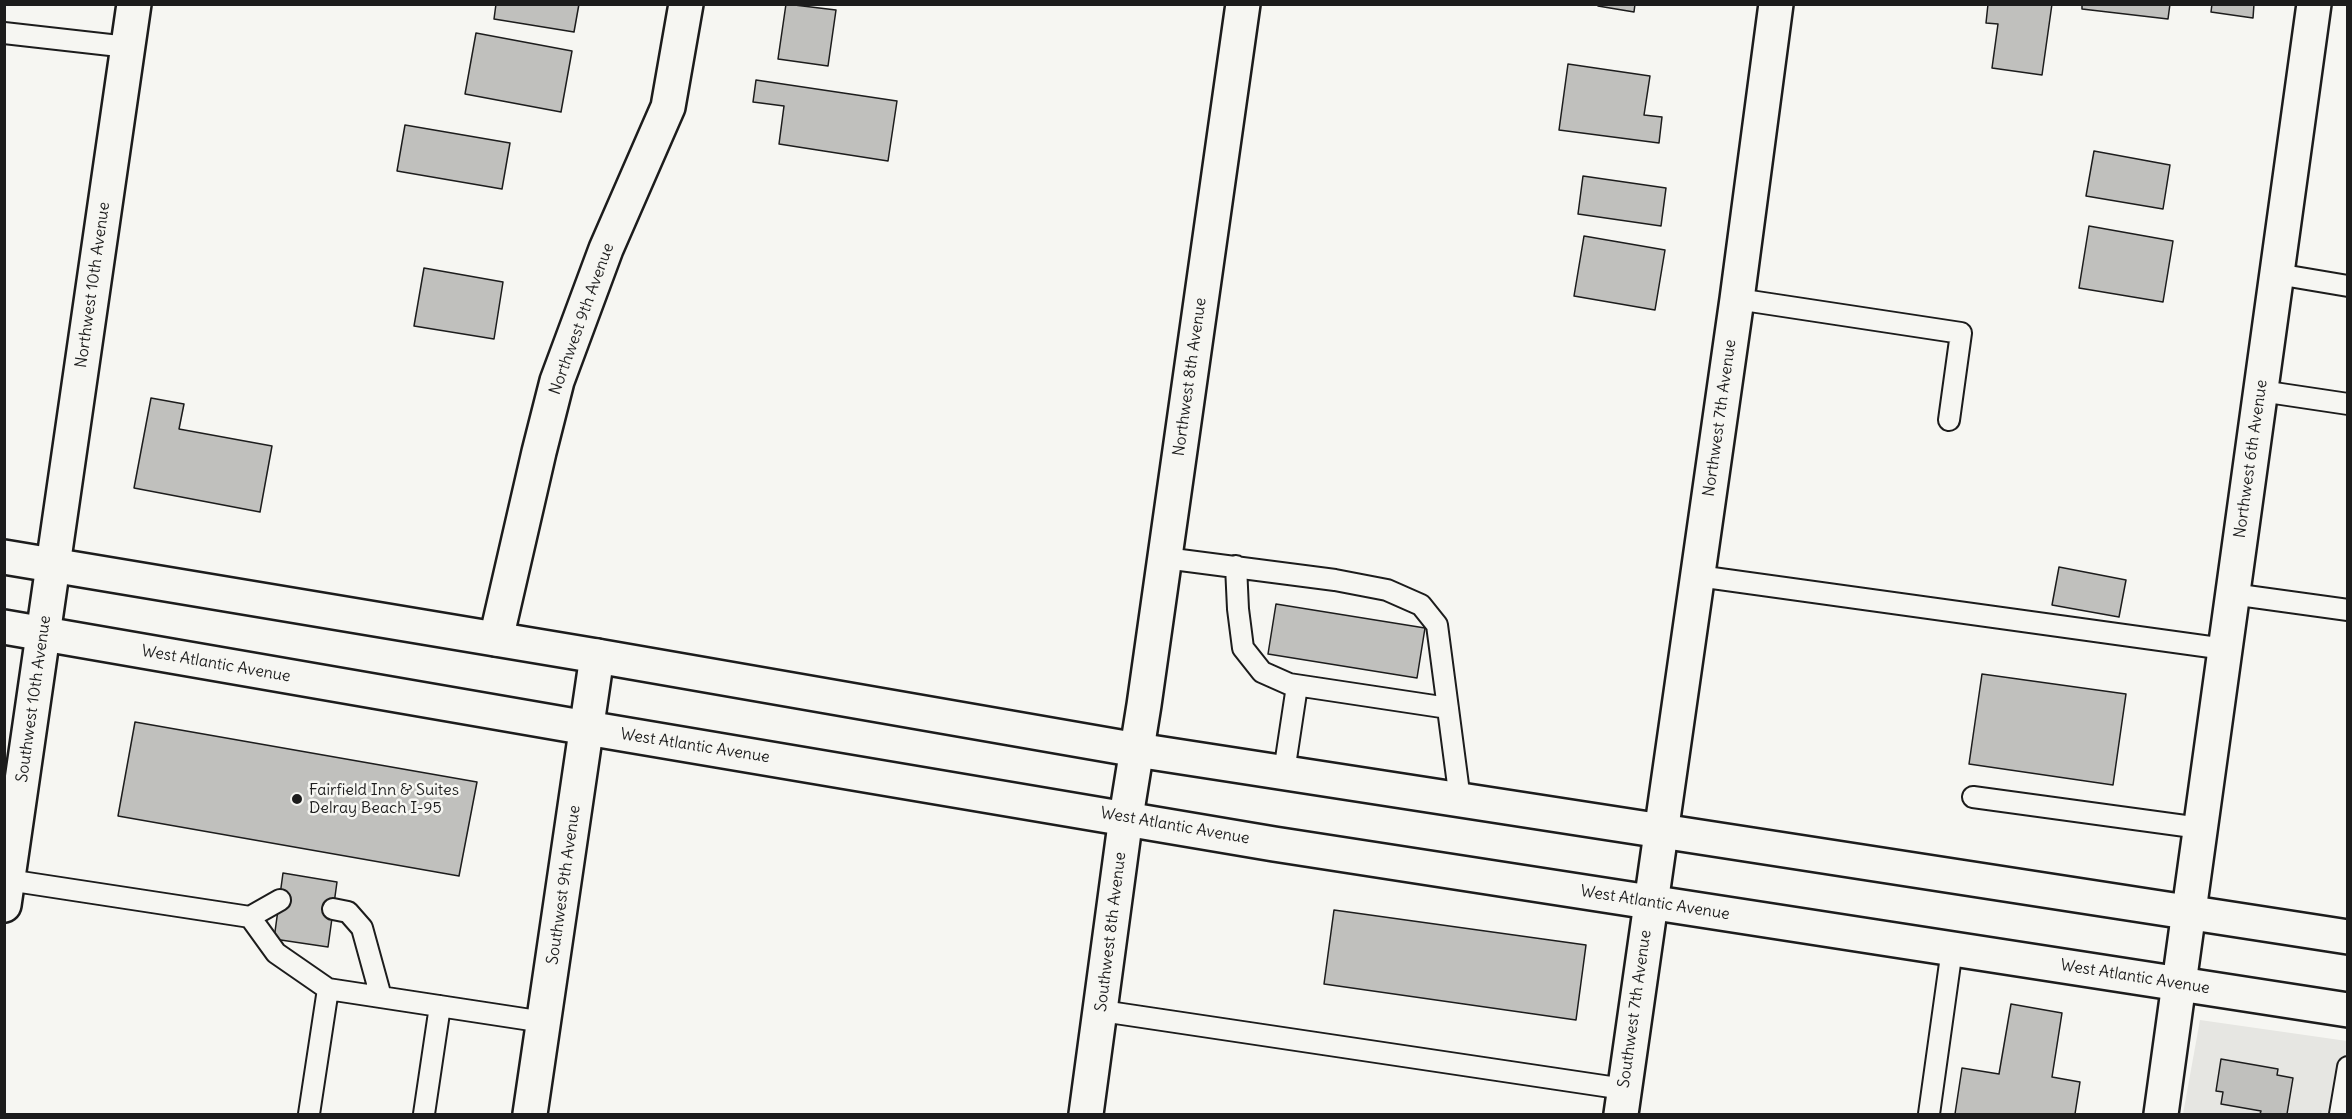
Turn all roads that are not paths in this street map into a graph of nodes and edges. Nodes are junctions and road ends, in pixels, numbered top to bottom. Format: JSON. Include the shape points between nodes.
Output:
{"nodes":[{"id":1,"x":134,"y":4,"type":"edge"},
{"id":2,"x":686,"y":4,"type":"edge"},
{"id":3,"x":1243,"y":4,"type":"edge"},
{"id":4,"x":1776,"y":4,"type":"edge"},
{"id":5,"x":2314,"y":4,"type":"edge"},
{"id":6,"x":4,"y":33,"type":"edge"},
{"id":7,"x":128,"y":47,"type":"junction"},
{"id":8,"x":2277,"y":274,"type":"junction"},
{"id":9,"x":2348,"y":286,"type":"edge"},
{"id":10,"x":1737,"y":299,"type":"junction"},
{"id":11,"x":2261,"y":390,"type":"junction"},
{"id":12,"x":2348,"y":404,"type":"edge"},
{"id":13,"x":1949,"y":420,"type":"dead end"},
{"id":14,"x":4,"y":557,"type":"edge"},
{"id":15,"x":1165,"y":558,"type":"junction"},
{"id":16,"x":53,"y":565,"type":"junction"},
{"id":17,"x":1236,"y":566,"type":"junction"},
{"id":18,"x":1698,"y":576,"type":"junction"},
{"id":19,"x":2232,"y":594,"type":"junction"},
{"id":20,"x":2348,"y":610,"type":"edge"},
{"id":21,"x":4,"y":627,"type":"edge"},
{"id":22,"x":43,"y":633,"type":"junction"},
{"id":23,"x":496,"y":639,"type":"junction"},
{"id":24,"x":2225,"y":649,"type":"junction"},
{"id":25,"x":597,"y":656,"type":"junction"},
{"id":26,"x":1297,"y":686,"type":"junction"},
{"id":27,"x":1448,"y":708,"type":"junction"},
{"id":28,"x":586,"y":728,"type":"junction"},
{"id":29,"x":1137,"y":750,"type":"junction"},
{"id":30,"x":1284,"y":772,"type":"junction"},
{"id":31,"x":1972,"y":797,"type":"dead end"},
{"id":32,"x":1460,"y":800,"type":"junction"},
{"id":33,"x":1126,"y":817,"type":"junction"},
{"id":34,"x":2200,"y":828,"type":"junction"},
{"id":35,"x":1662,"y":832,"type":"junction"},
{"id":36,"x":6,"y":892,"type":"edge"},
{"id":37,"x":280,"y":900,"type":"dead end"},
{"id":38,"x":1650,"y":903,"type":"junction"},
{"id":39,"x":333,"y":909,"type":"dead end"},
{"id":40,"x":2188,"y":913,"type":"junction"},
{"id":41,"x":250,"y":917,"type":"junction"},
{"id":42,"x":2348,"y":937,"type":"edge"},
{"id":43,"x":1952,"y":949,"type":"junction"},
{"id":44,"x":2179,"y":984,"type":"junction"},
{"id":45,"x":328,"y":989,"type":"junction"},
{"id":46,"x":381,"y":997,"type":"junction"},
{"id":47,"x":440,"y":1006,"type":"junction"},
{"id":48,"x":2348,"y":1010,"type":"edge"},
{"id":49,"x":1102,"y":1011,"type":"junction"},
{"id":50,"x":544,"y":1022,"type":"junction"},
{"id":51,"x":2348,"y":1067,"type":"edge"},
{"id":52,"x":1622,"y":1102,"type":"edge"},
{"id":53,"x":309,"y":1114,"type":"edge"},
{"id":54,"x":423,"y":1114,"type":"edge"},
{"id":55,"x":530,"y":1114,"type":"edge"},
{"id":56,"x":1086,"y":1114,"type":"edge"},
{"id":57,"x":1929,"y":1114,"type":"edge"},
{"id":58,"x":2161,"y":1114,"type":"edge"},
{"id":59,"x":2340,"y":1114,"type":"edge"}],
"edges":[{"from":1,"to":7,"type":"street","name":"Northwest 10th Avenue"},
{"from":2,"to":23,"type":"street","name":"Northwest 9th Avenue","via":[[668,107],[606,249],[557,381]]},
{"from":3,"to":15,"type":"street","name":"Northwest 8th Avenue"},
{"from":4,"to":10,"type":"street","name":"Northwest 7th Avenue"},
{"from":5,"to":8,"type":"street","name":"Northwest 6th Avenue"},
{"from":6,"to":7,"type":"lane"},
{"from":7,"to":16,"type":"street","name":"Northwest 10th Avenue"},
{"from":8,"to":9,"type":"lane"},
{"from":8,"to":11,"type":"street","name":"Northwest 6th Avenue"},
{"from":10,"to":13,"type":"lane","via":[[1961,333]]},
{"from":10,"to":18,"type":"street","name":"Northwest 7th Avenue"},
{"from":11,"to":12,"type":"lane"},
{"from":11,"to":19,"type":"street","name":"Northwest 6th Avenue"},
{"from":14,"to":16,"type":"street"},
{"from":15,"to":17,"type":"lane"},
{"from":15,"to":29,"type":"street","name":"Northwest 8th Avenue"},
{"from":16,"to":22,"type":"street","name":"Southwest 10th Avenue"},
{"from":16,"to":23,"type":"street"},
{"from":17,"to":26,"type":"lane","via":[[1243,648],[1262,672]]},
{"from":17,"to":27,"type":"lane","via":[[1387,590],[1421,605],[1437,625]]},
{"from":18,"to":24,"type":"lane"},
{"from":18,"to":35,"type":"street","name":"Northwest 7th Avenue"},
{"from":19,"to":20,"type":"lane"},
{"from":19,"to":24,"type":"street","name":"Northwest 6th Avenue"},
{"from":21,"to":22,"type":"street","name":"West Atlantic Avenue"},
{"from":22,"to":28,"type":"street","name":"West Atlantic Avenue"},
{"from":22,"to":36,"type":"street","name":"Southwest 10th Avenue"},
{"from":23,"to":25,"type":"street"},
{"from":24,"to":34,"type":"street","name":"Northwest 6th Avenue"},
{"from":25,"to":28,"type":"street","name":"Southwest 9th Avenue"},
{"from":25,"to":29,"type":"street"},
{"from":26,"to":27,"type":"lane"},
{"from":26,"to":30,"type":"lane"},
{"from":27,"to":32,"type":"lane"},
{"from":28,"to":33,"type":"street","name":"West Atlantic Avenue"},
{"from":28,"to":50,"type":"street","name":"Southwest 9th Avenue"},
{"from":29,"to":30,"type":"street"},
{"from":29,"to":33,"type":"street","name":"Southwest 8th Avenue"},
{"from":30,"to":32,"type":"street"},
{"from":31,"to":34,"type":"lane"},
{"from":32,"to":35,"type":"street"},
{"from":33,"to":38,"type":"street","name":"West Atlantic Avenue"},
{"from":33,"to":49,"type":"street","name":"Southwest 8th Avenue"},
{"from":34,"to":40,"type":"street","name":"Northwest 6th Avenue"},
{"from":35,"to":38,"type":"street","name":"Southwest 7th Avenue"},
{"from":35,"to":40,"type":"street"},
{"from":36,"to":41,"type":"lane"},
{"from":37,"to":41,"type":"lane"},
{"from":38,"to":43,"type":"street","name":"West Atlantic Avenue"},
{"from":38,"to":52,"type":"street","name":"Southwest 7th Avenue"},
{"from":39,"to":46,"type":"lane","via":[[348,912],[362,928]]},
{"from":40,"to":42,"type":"street"},
{"from":40,"to":44,"type":"street","name":"Northwest 6th Avenue"},
{"from":41,"to":45,"type":"lane","via":[[276,953]]},
{"from":43,"to":44,"type":"street","name":"West Atlantic Avenue"},
{"from":43,"to":57,"type":"lane"},
{"from":44,"to":48,"type":"street","name":"West Atlantic Avenue"},
{"from":44,"to":58,"type":"street","name":"Northwest 6th Avenue"},
{"from":45,"to":46,"type":"lane"},
{"from":45,"to":53,"type":"lane"},
{"from":46,"to":47,"type":"lane"},
{"from":47,"to":50,"type":"lane"},
{"from":47,"to":54,"type":"lane"},
{"from":49,"to":52,"type":"lane"},
{"from":49,"to":56,"type":"street","name":"Southwest 8th Avenue"},
{"from":50,"to":55,"type":"street","name":"Southwest 9th Avenue"},
{"from":51,"to":59,"type":"lane"}]}
